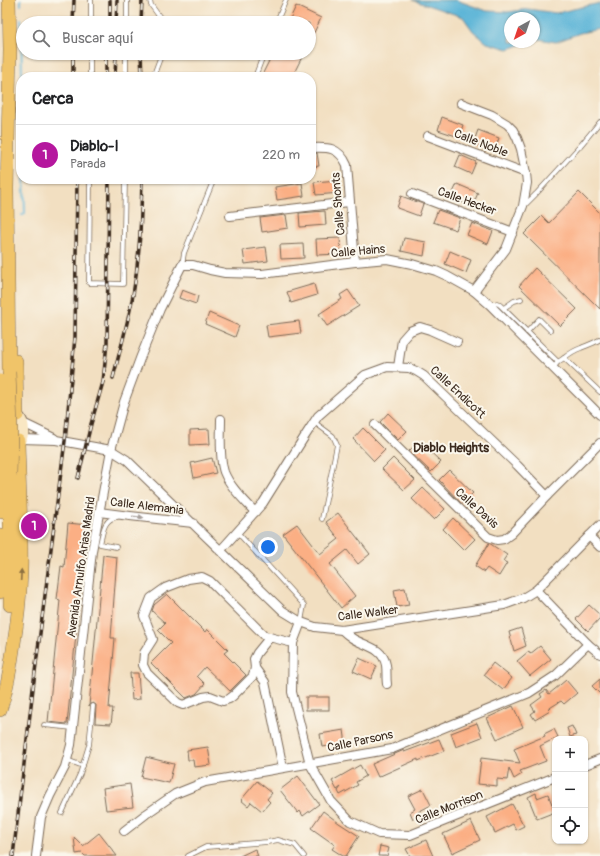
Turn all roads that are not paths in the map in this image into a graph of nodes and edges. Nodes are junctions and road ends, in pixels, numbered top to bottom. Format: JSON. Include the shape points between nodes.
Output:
{"nodes":[{"id":1,"x":91,"y":0,"type":"edge"},
{"id":2,"x":127,"y":0,"type":"edge"},
{"id":3,"x":150,"y":0,"type":"edge"},
{"id":4,"x":286,"y":0,"type":"edge"},
{"id":5,"x":9,"y":3,"type":"edge"},
{"id":6,"x":91,"y":16,"type":"edge"},
{"id":7,"x":126,"y":16,"type":"edge"},
{"id":8,"x":159,"y":16,"type":"edge"},
{"id":9,"x":279,"y":16,"type":"edge"},
{"id":10,"x":90,"y":60,"type":"edge"},
{"id":11,"x":126,"y":60,"type":"edge"},
{"id":12,"x":159,"y":60,"type":"edge"},
{"id":13,"x":261,"y":60,"type":"edge"},
{"id":14,"x":90,"y":72,"type":"edge"},
{"id":15,"x":126,"y":72,"type":"edge"},
{"id":16,"x":155,"y":72,"type":"edge"},
{"id":17,"x":257,"y":72,"type":"edge"},
{"id":18,"x":461,"y":104,"type":"dead end"},
{"id":19,"x":600,"y":122,"type":"edge"},
{"id":20,"x":428,"y":136,"type":"dead end"},
{"id":21,"x":316,"y":148,"type":"edge"},
{"id":22,"x":526,"y":173,"type":"junction"},
{"id":23,"x":90,"y":184,"type":"edge"},
{"id":24,"x":125,"y":184,"type":"edge"},
{"id":25,"x":212,"y":184,"type":"edge"},
{"id":26,"x":412,"y":194,"type":"dead end"},
{"id":27,"x":349,"y":202,"type":"junction"},
{"id":28,"x":523,"y":206,"type":"junction"},
{"id":29,"x":230,"y":216,"type":"dead end"},
{"id":30,"x":513,"y":232,"type":"junction"},
{"id":31,"x":355,"y":262,"type":"junction"},
{"id":32,"x":182,"y":264,"type":"junction"},
{"id":33,"x":474,"y":291,"type":"junction"},
{"id":34,"x":522,"y":299,"type":"dead end"},
{"id":35,"x":490,"y":305,"type":"junction"},
{"id":36,"x":504,"y":308,"type":"junction"},
{"id":37,"x":550,"y":330,"type":"dead end"},
{"id":38,"x":527,"y":332,"type":"junction"},
{"id":39,"x":599,"y":340,"type":"edge"},
{"id":40,"x":457,"y":342,"type":"dead end"},
{"id":41,"x":564,"y":358,"type":"junction"},
{"id":42,"x":556,"y":365,"type":"junction"},
{"id":43,"x":398,"y":367,"type":"junction"},
{"id":44,"x":8,"y":375,"type":"edge"},
{"id":45,"x":0,"y":385,"type":"edge"},
{"id":46,"x":600,"y":392,"type":"edge"},
{"id":47,"x":0,"y":409,"type":"edge"},
{"id":48,"x":600,"y":415,"type":"edge"},
{"id":49,"x":19,"y":419,"type":"junction"},
{"id":50,"x":221,"y":419,"type":"dead end"},
{"id":51,"x":314,"y":422,"type":"junction"},
{"id":52,"x":375,"y":425,"type":"dead end"},
{"id":53,"x":19,"y":440,"type":"junction"},
{"id":54,"x":56,"y":440,"type":"junction"},
{"id":55,"x":600,"y":443,"type":"edge"},
{"id":56,"x":0,"y":449,"type":"edge"},
{"id":57,"x":111,"y":450,"type":"junction"},
{"id":58,"x":7,"y":473,"type":"edge"},
{"id":59,"x":547,"y":496,"type":"junction"},
{"id":60,"x":99,"y":512,"type":"junction"},
{"id":61,"x":255,"y":512,"type":"junction"},
{"id":62,"x":124,"y":516,"type":"junction"},
{"id":63,"x":322,"y":519,"type":"dead end"},
{"id":64,"x":193,"y":523,"type":"junction"},
{"id":65,"x":600,"y":525,"type":"edge"},
{"id":66,"x":237,"y":532,"type":"junction"},
{"id":67,"x":589,"y":536,"type":"junction"},
{"id":68,"x":116,"y":547,"type":"dead end"},
{"id":69,"x":600,"y":547,"type":"edge"},
{"id":70,"x":220,"y":550,"type":"junction"},
{"id":71,"x":536,"y":590,"type":"junction"},
{"id":72,"x":0,"y":592,"type":"edge"},
{"id":73,"x":301,"y":622,"type":"junction"},
{"id":74,"x":342,"y":630,"type":"junction"},
{"id":75,"x":270,"y":637,"type":"junction"},
{"id":76,"x":293,"y":643,"type":"junction"},
{"id":77,"x":588,"y":644,"type":"junction"},
{"id":78,"x":600,"y":654,"type":"edge"},
{"id":79,"x":254,"y":668,"type":"junction"},
{"id":80,"x":0,"y":678,"type":"edge"},
{"id":81,"x":387,"y":684,"type":"dead end"},
{"id":82,"x":93,"y":706,"type":"dead end"},
{"id":83,"x":0,"y":710,"type":"edge"},
{"id":84,"x":44,"y":725,"type":"dead end"},
{"id":85,"x":73,"y":728,"type":"junction"},
{"id":86,"x":600,"y":759,"type":"edge"},
{"id":87,"x":67,"y":760,"type":"junction"},
{"id":88,"x":310,"y":764,"type":"junction"},
{"id":89,"x":588,"y":764,"type":"edge"},
{"id":90,"x":83,"y":766,"type":"junction"},
{"id":91,"x":283,"y":768,"type":"junction"},
{"id":92,"x":552,"y":778,"type":"edge"},
{"id":93,"x":62,"y":813,"type":"dead end"},
{"id":94,"x":124,"y":831,"type":"dead end"},
{"id":95,"x":36,"y":856,"type":"edge"},
{"id":96,"x":188,"y":856,"type":"edge"},
{"id":97,"x":304,"y":856,"type":"edge"}],
"edges":[{"from":1,"to":6,"type":"lane"},
{"from":2,"to":7,"type":"lane"},
{"from":3,"to":8,"type":"lane","via":[[150,5]]},
{"from":4,"to":9,"type":"lane"},
{"from":5,"to":44,"type":"main road"},
{"from":10,"to":14,"type":"lane"},
{"from":11,"to":15,"type":"lane"},
{"from":12,"to":16,"type":"lane"},
{"from":13,"to":17,"type":"lane"},
{"from":18,"to":22,"type":"street","via":[[492,115],[513,130],[521,149]]},
{"from":19,"to":28,"type":"lane"},
{"from":20,"to":22,"type":"street","name":"Calle Noble"},
{"from":21,"to":27,"type":"street","name":"Calle Shonts","via":[[328,148],[344,158],[347,164]]},
{"from":22,"to":28,"type":"street"},
{"from":23,"to":24,"type":"lane","via":[[89,283],[124,284]]},
{"from":25,"to":32,"type":"lane"},
{"from":26,"to":30,"type":"street","name":"Calle Hecker"},
{"from":27,"to":29,"type":"street"},
{"from":27,"to":31,"type":"street","name":"Calle Shonts"},
{"from":28,"to":30,"type":"street"},
{"from":30,"to":33,"type":"street","via":[[506,248]]},
{"from":31,"to":32,"type":"street","name":"Calle Hains","via":[[262,274],[225,273]]},
{"from":31,"to":33,"type":"street","name":"Calle Hains","via":[[387,259],[412,264],[442,274]]},
{"from":32,"to":57,"type":"street","name":"Avenida Arnulfo Arias Madrid","via":[[141,356],[124,402]]},
{"from":33,"to":35,"type":"street","name":"Calle Hains"},
{"from":34,"to":36,"type":"lane"},
{"from":35,"to":36,"type":"lane","via":[[496,303]]},
{"from":35,"to":42,"type":"street","name":"Calle Hains"},
{"from":36,"to":38,"type":"lane"},
{"from":37,"to":38,"type":"lane","via":[[539,320]]},
{"from":38,"to":42,"type":"lane"},
{"from":39,"to":41,"type":"lane"},
{"from":40,"to":43,"type":"street","via":[[420,327],[410,330],[402,340]]},
{"from":41,"to":42,"type":"lane"},
{"from":41,"to":46,"type":"lane"},
{"from":42,"to":48,"type":"street","name":"Calle Hains"},
{"from":43,"to":51,"type":"street","name":"Calle Endicott","via":[[387,367],[365,375]]},
{"from":43,"to":59,"type":"street","name":"Calle Endicott","via":[[409,368],[424,376]]},
{"from":44,"to":45,"type":"main road","via":[[14,378],[5,385]]},
{"from":44,"to":49,"type":"main road"},
{"from":44,"to":58,"type":"main road","bridge":true,"via":[[11,429]]},
{"from":47,"to":49,"type":"street","via":[[10,411]]},
{"from":49,"to":53,"type":"street","via":[[23,429]]},
{"from":49,"to":54,"type":"street","name":"Calle Walker"},
{"from":50,"to":61,"type":"street","via":[[224,471],[234,488]]},
{"from":51,"to":61,"type":"street","name":"Calle Endicott"},
{"from":51,"to":63,"type":"lane","via":[[333,436],[337,445]]},
{"from":52,"to":59,"type":"street","name":"Calle Davis","via":[[488,537],[504,539]]},
{"from":53,"to":54,"type":"street","name":"Calle Walker"},
{"from":53,"to":56,"type":"street","via":[[14,446]]},
{"from":53,"to":58,"type":"main road"},
{"from":54,"to":57,"type":"street","name":"Calle Walker"},
{"from":55,"to":59,"type":"street","name":"Calle Davis"},
{"from":57,"to":60,"type":"street","name":"Avenida Arnulfo Arias Madrid"},
{"from":57,"to":64,"type":"street","name":"Calle Walker","via":[[127,460]]},
{"from":58,"to":72,"type":"main road"},
{"from":58,"to":80,"type":"main road","via":[[10,600],[9,628]]},
{"from":83,"to":58,"type":"main road","one_way":true,"via":[[8,683],[17,628],[21,572],[21,537]]},
{"from":60,"to":62,"type":"street","name":"Calle Alemania"},
{"from":60,"to":85,"type":"street","name":"Avenida Arnulfo Arias Madrid","via":[[92,551]]},
{"from":61,"to":66,"type":"street","name":"Calle Endicott"},
{"from":62,"to":64,"type":"street","name":"Calle Alemania","one_way":true},
{"from":62,"to":68,"type":"lane","via":[[114,517],[104,527],[100,544]]},
{"from":64,"to":70,"type":"street","name":"Calle Walker"},
{"from":65,"to":67,"type":"street","name":"Calle Walker"},
{"from":66,"to":70,"type":"street","name":"Calle Endicott"},
{"from":66,"to":73,"type":"lane","via":[[304,605]]},
{"from":67,"to":69,"type":"street"},
{"from":67,"to":71,"type":"street","name":"Calle Walker"},
{"from":70,"to":73,"type":"street","name":"Calle Walker","via":[[283,611]]},
{"from":71,"to":74,"type":"street","name":"Calle Walker","via":[[504,605]]},
{"from":71,"to":77,"type":"street"},
{"from":73,"to":74,"type":"street","name":"Calle Walker","via":[[315,627]]},
{"from":73,"to":76,"type":"street","name":"Calle Morrison"},
{"from":74,"to":81,"type":"street","via":[[353,639],[372,647],[382,656],[386,665]]},
{"from":75,"to":76,"type":"street"},
{"from":75,"to":79,"type":"street","via":[[257,653]]},
{"from":75,"to":79,"type":"street","via":[[265,636],[210,581],[202,577],[188,579],[165,588],[151,598],[144,616],[153,639],[144,653],[143,665],[147,673],[178,703],[183,704],[210,696],[223,701],[229,699],[253,676]]},
{"from":76,"to":88,"type":"street","name":"Calle Morrison","via":[[292,692]]},
{"from":77,"to":78,"type":"street"},
{"from":77,"to":88,"type":"street","name":"Calle Parsons","via":[[555,676],[529,693],[392,749]]},
{"from":79,"to":91,"type":"street","via":[[265,682]]},
{"from":82,"to":90,"type":"lane","via":[[89,745]]},
{"from":84,"to":85,"type":"lane"},
{"from":85,"to":87,"type":"street","name":"Avenida Arnulfo Arias Madrid","via":[[72,746]]},
{"from":86,"to":89,"type":"street"},
{"from":87,"to":90,"type":"lane"},
{"from":87,"to":95,"type":"street","name":"Avenida Arnulfo Arias Madrid","via":[[42,817]]},
{"from":88,"to":91,"type":"street","name":"Calle Parsons"},
{"from":88,"to":92,"type":"street","name":"Calle Morrison","via":[[331,801],[345,816],[350,821],[379,834],[410,835]]},
{"from":90,"to":93,"type":"lane"},
{"from":91,"to":94,"type":"street","name":"Calle Parsons","via":[[197,785],[175,794]]},
{"from":96,"to":97,"type":"lane","via":[[206,847],[278,840],[295,844]]}]}
